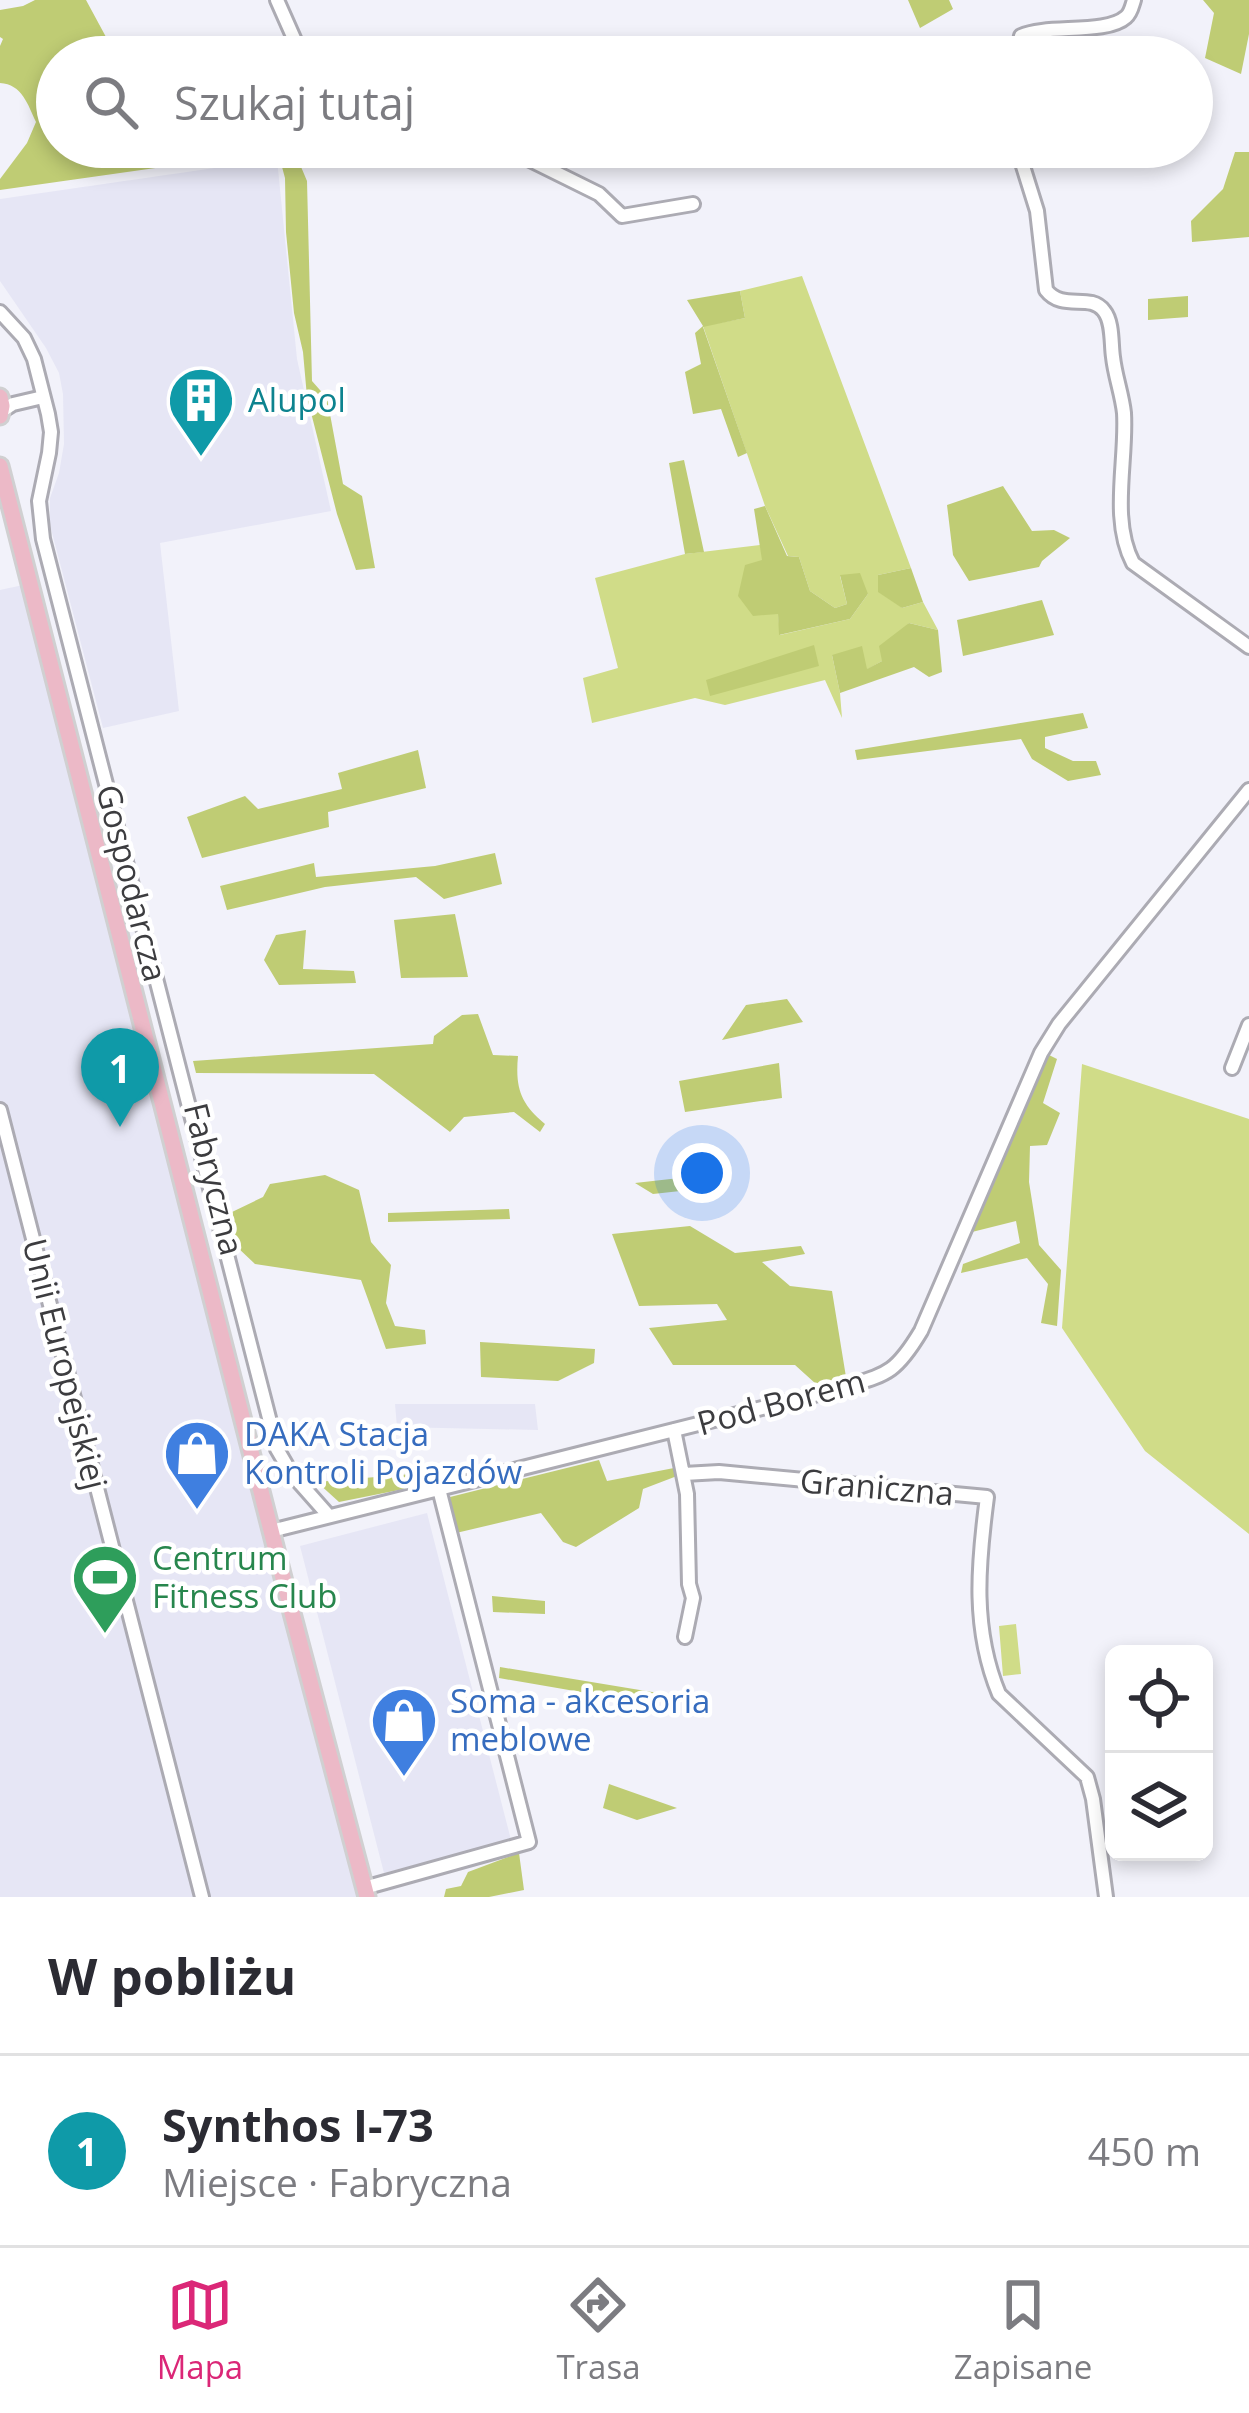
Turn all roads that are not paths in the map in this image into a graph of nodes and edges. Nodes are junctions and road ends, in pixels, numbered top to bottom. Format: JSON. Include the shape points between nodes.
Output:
{"nodes":[{"id":1,"x":277,"y":0,"type":"edge"},
{"id":2,"x":1134,"y":0,"type":"edge"},
{"id":3,"x":293,"y":36,"type":"edge"},
{"id":4,"x":1021,"y":36,"type":"edge"},
{"id":5,"x":546,"y":168,"type":"edge"},
{"id":6,"x":1023,"y":168,"type":"edge"},
{"id":7,"x":693,"y":204,"type":"dead end"},
{"id":8,"x":0,"y":311,"type":"edge"},
{"id":9,"x":42,"y":392,"type":"junction"},
{"id":10,"x":1,"y":405,"type":"edge"},
{"id":11,"x":0,"y":471,"type":"edge"},
{"id":12,"x":1249,"y":647,"type":"edge"},
{"id":13,"x":1249,"y":790,"type":"edge"},
{"id":14,"x":1249,"y":1025,"type":"edge"},
{"id":15,"x":1232,"y":1068,"type":"dead end"},
{"id":16,"x":0,"y":1110,"type":"edge"},
{"id":17,"x":674,"y":1430,"type":"junction"},
{"id":18,"x":684,"y":1474,"type":"junction"},
{"id":19,"x":439,"y":1489,"type":"junction"},
{"id":20,"x":328,"y":1516,"type":"junction"},
{"id":21,"x":271,"y":1531,"type":"junction"},
{"id":22,"x":685,"y":1637,"type":"dead end"},
{"id":23,"x":365,"y":1892,"type":"edge"},
{"id":24,"x":202,"y":1897,"type":"edge"},
{"id":25,"x":1106,"y":1897,"type":"edge"}],
"edges":[{"from":1,"to":3,"type":"street"},
{"from":2,"to":4,"type":"street","via":[[1115,23]]},
{"from":5,"to":7,"type":"street","via":[[599,194],[622,216]]},
{"from":6,"to":12,"type":"street","via":[[1046,290],[1059,301],[1095,304],[1108,320],[1124,412],[1126,550]]},
{"from":8,"to":9,"type":"street","name":"Gospodarcza","via":[[24,338]]},
{"from":9,"to":10,"type":"street"},
{"from":9,"to":20,"type":"street","name":"Gospodarcza","via":[[51,433],[40,516],[79,677],[277,1449]]},
{"from":11,"to":21,"type":"main road","name":"Fabryczna"},
{"from":13,"to":17,"type":"street","name":"Pod Borem","via":[[1041,1053],[905,1359],[857,1384]]},
{"from":14,"to":15,"type":"street"},
{"from":16,"to":24,"type":"street","name":"Unii Europejskiej"},
{"from":17,"to":18,"type":"street"},
{"from":17,"to":19,"type":"street","name":"Pod Borem"},
{"from":18,"to":22,"type":"street","via":[[693,1598]]},
{"from":18,"to":25,"type":"street","name":"Graniczna","via":[[987,1497],[979,1605],[992,1676],[1000,1694],[1087,1777]]},
{"from":19,"to":20,"type":"street","name":"Pod Borem"},
{"from":19,"to":23,"type":"street","via":[[529,1842]]},
{"from":20,"to":21,"type":"street","name":"Pod Borem"},
{"from":21,"to":23,"type":"main road","name":"Fabryczna"}]}
